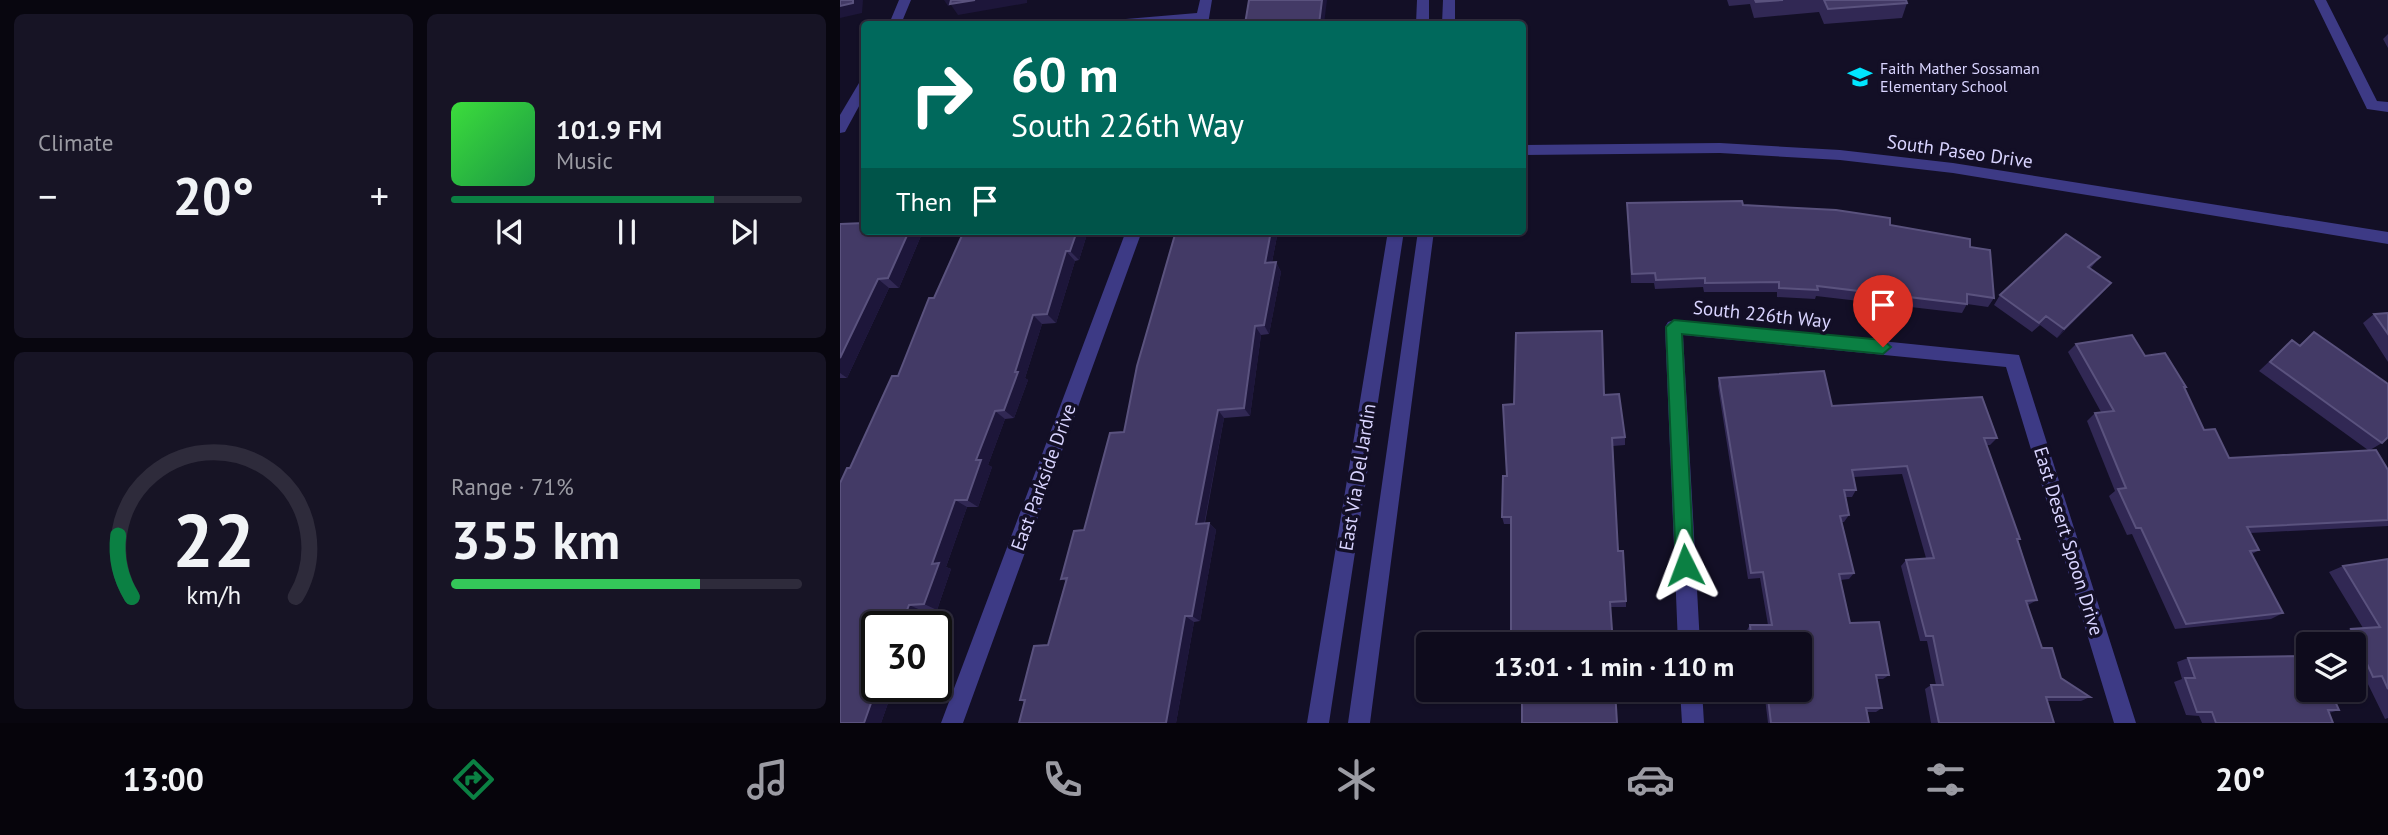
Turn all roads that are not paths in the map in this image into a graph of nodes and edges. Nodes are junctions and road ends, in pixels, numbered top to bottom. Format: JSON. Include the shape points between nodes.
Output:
{"nodes":[{"id":1,"x":905,"y":0,"type":"edge"},
{"id":2,"x":1206,"y":0,"type":"edge"},
{"id":3,"x":1423,"y":0,"type":"edge"},
{"id":4,"x":1449,"y":0,"type":"edge"},
{"id":5,"x":2320,"y":0,"type":"edge"},
{"id":6,"x":896,"y":21,"type":"edge"},
{"id":7,"x":1203,"y":21,"type":"edge"},
{"id":8,"x":1423,"y":21,"type":"edge"},
{"id":9,"x":1449,"y":21,"type":"edge"},
{"id":10,"x":861,"y":91,"type":"edge"},
{"id":11,"x":2388,"y":107,"type":"edge"},
{"id":12,"x":840,"y":128,"type":"edge"},
{"id":13,"x":1526,"y":150,"type":"edge"},
{"id":14,"x":1132,"y":235,"type":"edge"},
{"id":15,"x":1394,"y":235,"type":"edge"},
{"id":16,"x":1425,"y":235,"type":"edge"},
{"id":17,"x":2388,"y":238,"type":"edge"},
{"id":18,"x":2013,"y":360,"type":"joint"},
{"id":19,"x":1688,"y":632,"type":"edge"},
{"id":20,"x":1692,"y":702,"type":"edge"},
{"id":21,"x":952,"y":723,"type":"edge"},
{"id":22,"x":1318,"y":723,"type":"edge"},
{"id":23,"x":1359,"y":723,"type":"edge"},
{"id":24,"x":1693,"y":723,"type":"edge"},
{"id":25,"x":2125,"y":723,"type":"edge"}],
"edges":[{"from":1,"to":6,"type":"street"},
{"from":2,"to":7,"type":"street"},
{"from":3,"to":8,"type":"street"},
{"from":4,"to":9,"type":"street"},
{"from":5,"to":11,"type":"street","via":[[2372,106]]},
{"from":10,"to":12,"type":"street"},
{"from":13,"to":17,"type":"street","name":"South Paseo Drive","via":[[1720,148],[1840,155],[1953,168]]},
{"from":14,"to":21,"type":"street","name":"East Parkside Drive"},
{"from":15,"to":22,"type":"street","name":"East Via Del Jardin"},
{"from":16,"to":23,"type":"street","name":"East Via Del Jardin"},
{"from":18,"to":19,"type":"street","name":"South 226th Way","via":[[1674,327]]},
{"from":18,"to":25,"type":"street","name":"East Desert Spoon Drive"},
{"from":20,"to":24,"type":"street"}]}
